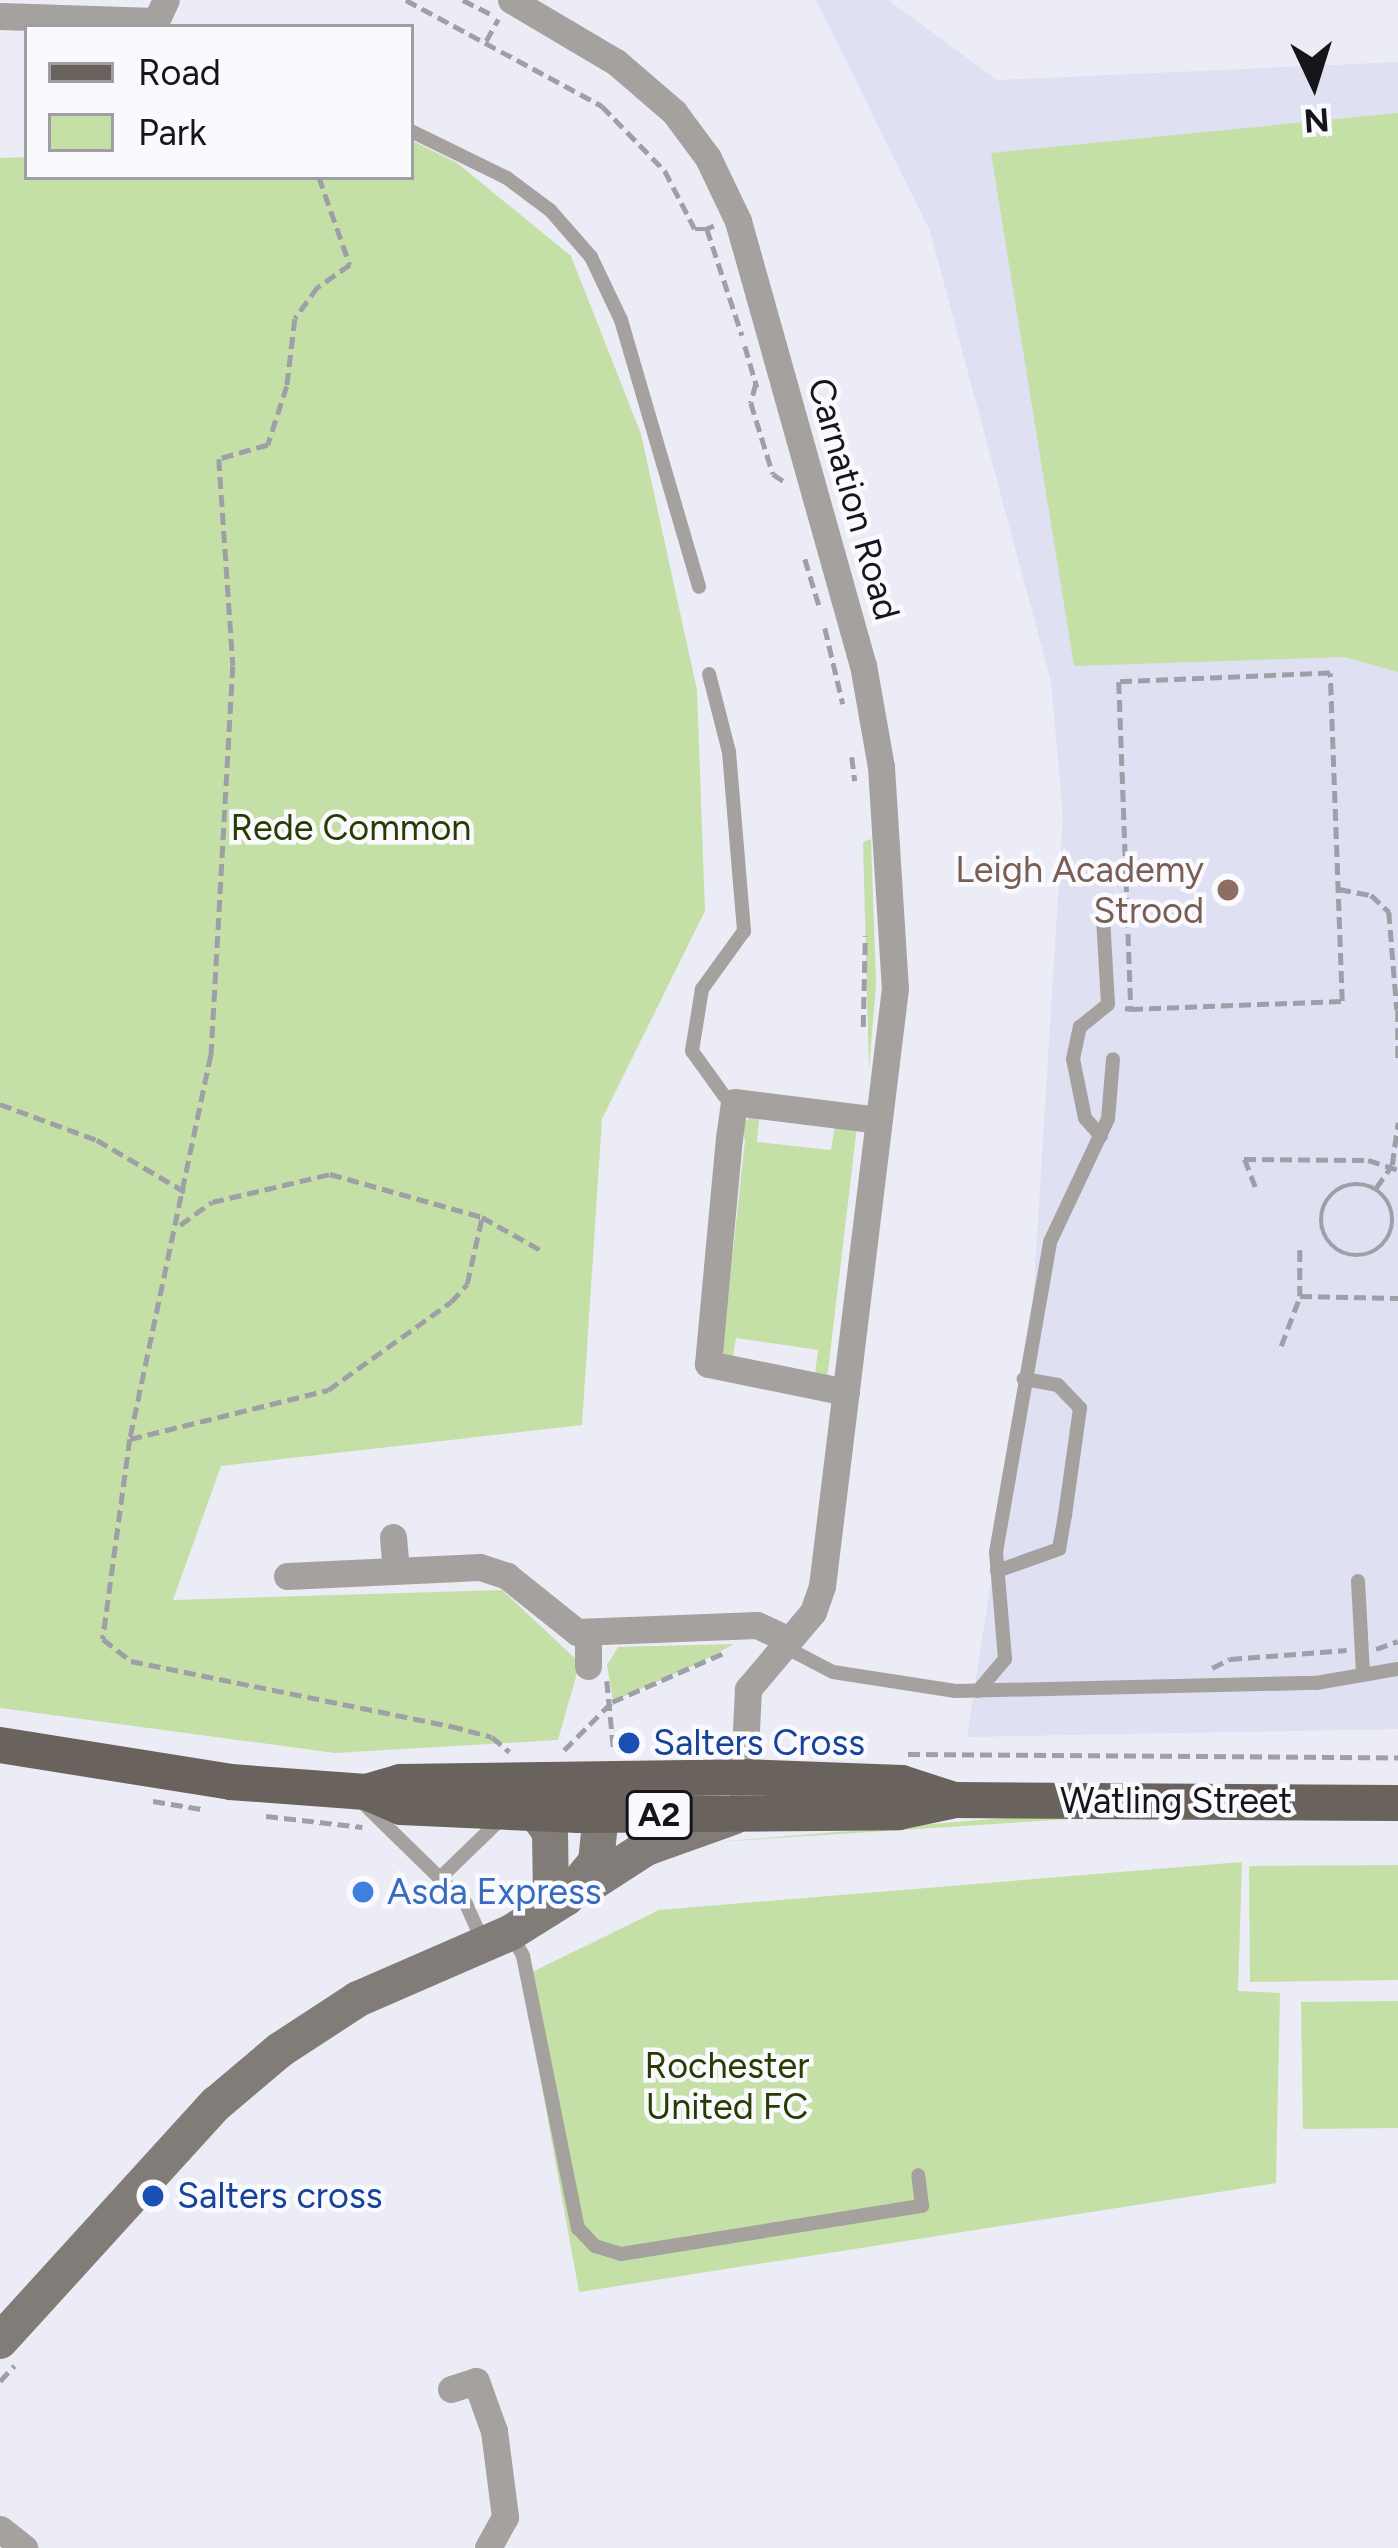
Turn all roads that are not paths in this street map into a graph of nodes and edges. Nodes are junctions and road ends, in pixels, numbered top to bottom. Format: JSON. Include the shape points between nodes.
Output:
{"nodes":[{"id":1,"x":510,"y":5,"type":"edge"},
{"id":2,"x":0,"y":16,"type":"edge"},
{"id":3,"x":162,"y":16,"type":"edge"},
{"id":4,"x":414,"y":132,"type":"edge"},
{"id":5,"x":699,"y":587,"type":"dead end"},
{"id":6,"x":709,"y":674,"type":"dead end"},
{"id":7,"x":1102,"y":900,"type":"dead end"},
{"id":8,"x":1113,"y":1059,"type":"dead end"},
{"id":9,"x":730,"y":1099,"type":"junction"},
{"id":10,"x":878,"y":1120,"type":"junction"},
{"id":11,"x":1101,"y":1136,"type":"junction"},
{"id":12,"x":1024,"y":1379,"type":"junction"},
{"id":13,"x":846,"y":1392,"type":"junction"},
{"id":14,"x":393,"y":1537,"type":"dead end"},
{"id":15,"x":395,"y":1570,"type":"junction"},
{"id":16,"x":997,"y":1571,"type":"junction"},
{"id":17,"x":287,"y":1576,"type":"dead end"},
{"id":18,"x":1358,"y":1581,"type":"dead end"},
{"id":19,"x":601,"y":1630,"type":"junction"},
{"id":20,"x":780,"y":1638,"type":"junction"},
{"id":21,"x":597,"y":1668,"type":"road end"},
{"id":22,"x":1398,"y":1669,"type":"edge"},
{"id":23,"x":1363,"y":1673,"type":"junction"},
{"id":24,"x":978,"y":1691,"type":"junction"},
{"id":25,"x":0,"y":1745,"type":"edge"},
{"id":26,"x":589,"y":1762,"type":"junction"},
{"id":27,"x":520,"y":1776,"type":"junction"},
{"id":28,"x":359,"y":1792,"type":"junction"},
{"id":29,"x":742,"y":1796,"type":"junction"},
{"id":30,"x":1398,"y":1803,"type":"edge"},
{"id":31,"x":591,"y":1815,"type":"junction"},
{"id":32,"x":440,"y":1878,"type":"junction"},
{"id":33,"x":528,"y":1920,"type":"junction"},
{"id":34,"x":918,"y":2175,"type":"dead end"},
{"id":35,"x":12,"y":2348,"type":"edge"},
{"id":36,"x":451,"y":2389,"type":"dead end"},
{"id":37,"x":0,"y":2529,"type":"edge"},
{"id":38,"x":23,"y":2548,"type":"edge"},
{"id":39,"x":488,"y":2548,"type":"edge"}],
"edges":[{"from":1,"to":10,"type":"street","name":"Carnation Road","via":[[616,62],[674,112],[709,158],[738,221],[863,665],[881,767],[895,988]]},
{"from":2,"to":3,"type":"street"},
{"from":4,"to":5,"type":"lane","via":[[506,178],[550,210],[591,257],[621,320]]},
{"from":6,"to":9,"type":"lane","via":[[729,752],[745,931],[702,989],[692,1053]]},
{"from":7,"to":11,"type":"lane","via":[[1107,1009],[1079,1027],[1072,1059],[1085,1118]]},
{"from":8,"to":11,"type":"lane"},
{"from":9,"to":10,"type":"street"},
{"from":9,"to":13,"type":"street","via":[[706,1361],[719,1372]]},
{"from":10,"to":13,"type":"street","name":"Carnation Road"},
{"from":11,"to":12,"type":"lane","via":[[1054,1230]]},
{"from":12,"to":16,"type":"lane"},
{"from":12,"to":16,"type":"lane","via":[[1058,1385],[1080,1408],[1065,1515],[1059,1549]]},
{"from":13,"to":20,"type":"street","name":"Carnation Road","via":[[821,1594]]},
{"from":14,"to":15,"type":"street"},
{"from":15,"to":17,"type":"street"},
{"from":15,"to":19,"type":"street","via":[[490,1568],[550,1618]]},
{"from":16,"to":24,"type":"lane","via":[[1005,1658]]},
{"from":18,"to":23,"type":"lane"},
{"from":19,"to":20,"type":"street"},
{"from":19,"to":21,"type":"street"},
{"from":20,"to":24,"type":"lane","via":[[832,1672]]},
{"from":20,"to":29,"type":"street","name":"Carnation Road","via":[[748,1689]]},
{"from":22,"to":23,"type":"lane"},
{"from":23,"to":24,"type":"lane","via":[[1316,1683]]},
{"from":25,"to":28,"type":"main road","number":"A2","via":[[230,1782]]},
{"from":26,"to":27,"type":"main road","name":"Watling Street","number":"A2"},
{"from":26,"to":29,"type":"main road","name":"Watling Street","number":"A2"},
{"from":26,"to":31,"type":"main road"},
{"from":27,"to":28,"type":"main road","number":"A2"},
{"from":27,"to":31,"type":"main road","name":"Watling Street","number":"A2"},
{"from":27,"to":32,"type":"lane"},
{"from":27,"to":33,"type":"main road","via":[[550,1832]]},
{"from":28,"to":32,"type":"lane"},
{"from":29,"to":30,"type":"main road","name":"Watling Street","number":"A2","via":[[902,1783],[955,1800]]},
{"from":29,"to":31,"type":"main road","name":"Watling Street","number":"A2"},
{"from":29,"to":33,"type":"main road"},
{"from":31,"to":33,"type":"main road","via":[[596,1862]]},
{"from":32,"to":33,"type":"lane","via":[[466,1904]]},
{"from":33,"to":34,"type":"lane","via":[[523,1956],[578,2228],[595,2246],[621,2254],[922,2206]]},
{"from":33,"to":35,"type":"main road","via":[[358,2000],[280,2050],[216,2104]]},
{"from":36,"to":39,"type":"street","via":[[476,2381],[494,2432],[505,2517]]},
{"from":37,"to":38,"type":"street"}]}
